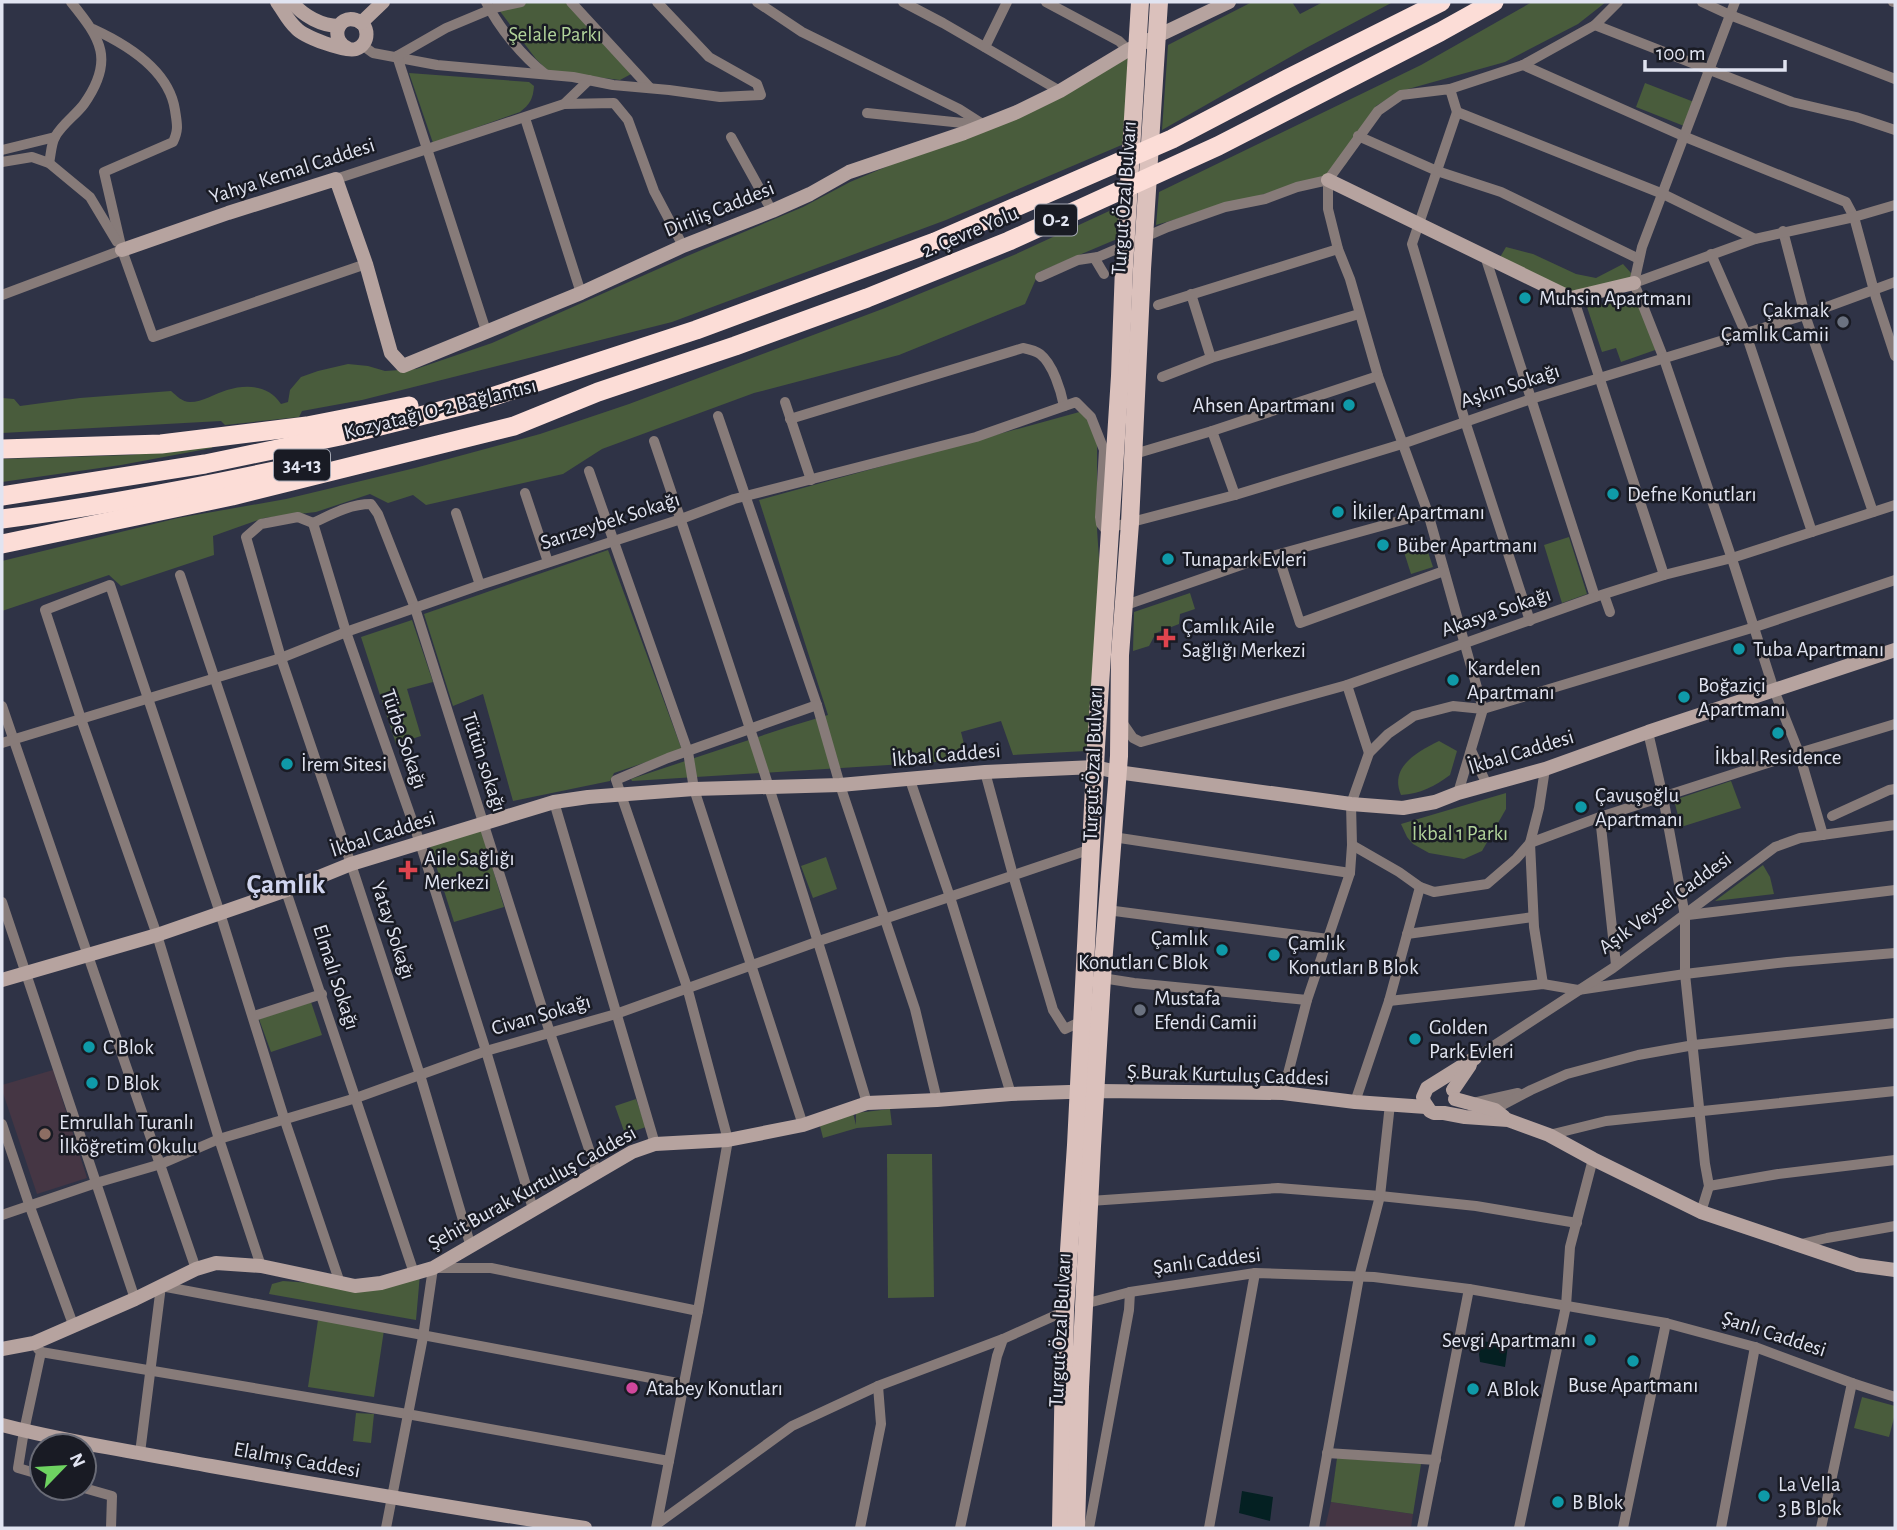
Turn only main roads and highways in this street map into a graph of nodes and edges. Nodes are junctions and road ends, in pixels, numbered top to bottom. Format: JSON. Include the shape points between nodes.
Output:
{"nodes":[{"id":1,"x":1441,"y":2,"type":"edge"},
{"id":2,"x":1494,"y":2,"type":"edge"},
{"id":3,"x":1159,"y":4,"type":"edge"},
{"id":4,"x":1140,"y":6,"type":"edge"},
{"id":5,"x":1133,"y":268,"type":"junction"},
{"id":6,"x":591,"y":365,"type":"junction"},
{"id":7,"x":1128,"y":376,"type":"junction"},
{"id":8,"x":598,"y":393,"type":"junction"},
{"id":9,"x":2,"y":449,"type":"edge"},
{"id":10,"x":2,"y":496,"type":"edge"},
{"id":11,"x":2,"y":519,"type":"edge"},
{"id":12,"x":2,"y":544,"type":"edge"},
{"id":13,"x":1090,"y":1047,"type":"junction"},
{"id":14,"x":1084,"y":1146,"type":"junction"},
{"id":15,"x":1061,"y":1528,"type":"edge"},
{"id":16,"x":1076,"y":1528,"type":"edge"}],
"edges":[{"from":1,"to":6,"type":"highway","name":"2. Çevre Yolu","number":"O-2","via":[[1172,139],[947,237]]},
{"from":2,"to":8,"type":"highway","name":"2. Çevre Yolu","number":"O-2","via":[[1218,146],[1009,241],[867,298]]},
{"from":3,"to":5,"type":"main road","name":"Turgut Özal Bulvarı"},
{"from":4,"to":5,"type":"main road","name":"Turgut Özal Bulvarı"},
{"from":5,"to":7,"type":"main road","name":"Turgut Özal Bulvarı"},
{"from":6,"to":9,"type":"highway","via":[[307,426],[161,444]]},
{"from":6,"to":10,"type":"highway","name":"Kozyatağı O-2 Bağlantısı","number":"34-13","via":[[476,402],[340,436],[205,464]]},
{"from":7,"to":13,"type":"main road","name":"Turgut Özal Bulvarı","via":[[1128,545],[1117,772],[1102,978]]},
{"from":7,"to":13,"type":"main road","name":"Turgut Özal Bulvarı","via":[[1109,546],[1095,767],[1082,1021]]},
{"from":8,"to":11,"type":"highway","name":"Kozyatağı O-2 Bağlantısı","number":"34-13","via":[[244,478]]},
{"from":8,"to":12,"type":"highway","via":[[514,426],[232,496]]},
{"from":13,"to":14,"type":"main road","name":"Turgut Özal Bulvarı"},
{"from":14,"to":15,"type":"main road","name":"Turgut Özal Bulvarı","via":[[1065,1311]]},
{"from":14,"to":16,"type":"main road","name":"Turgut Özal Bulvarı","via":[[1090,1201]]}]}
